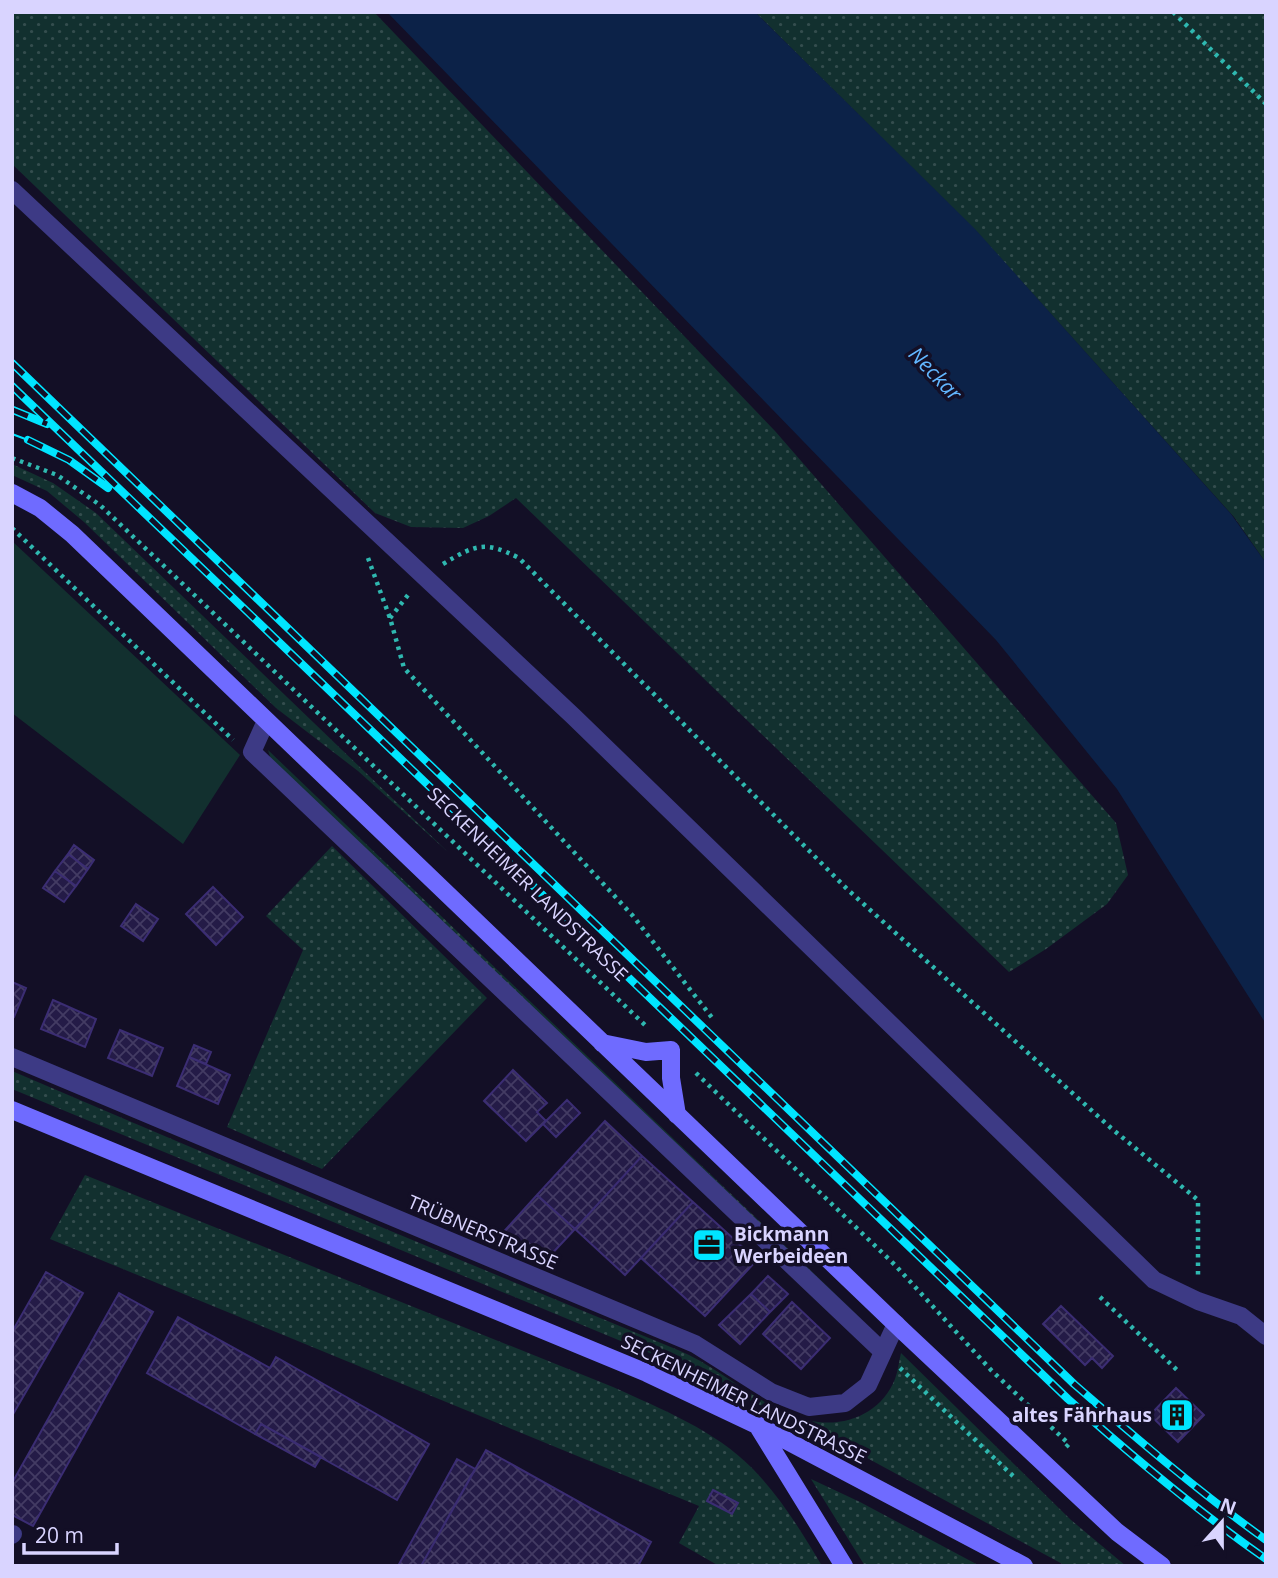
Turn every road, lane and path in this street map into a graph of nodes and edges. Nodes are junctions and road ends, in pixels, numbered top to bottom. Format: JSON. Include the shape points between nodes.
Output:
{"nodes":[{"id":1,"x":1173,"y":12,"type":"edge"},
{"id":2,"x":1266,"y":104,"type":"edge"},
{"id":3,"x":12,"y":190,"type":"edge"},
{"id":4,"x":12,"y":458,"type":"edge"},
{"id":5,"x":12,"y":493,"type":"edge"},
{"id":6,"x":12,"y":528,"type":"edge"},
{"id":7,"x":424,"y":575,"type":"junction"},
{"id":8,"x":390,"y":618,"type":"dead end"},
{"id":9,"x":266,"y":720,"type":"junction"},
{"id":10,"x":252,"y":752,"type":"junction"},
{"id":11,"x":713,"y":1019,"type":"dead end"},
{"id":12,"x":602,"y":1043,"type":"junction"},
{"id":13,"x":671,"y":1050,"type":"junction"},
{"id":14,"x":12,"y":1057,"type":"edge"},
{"id":15,"x":12,"y":1110,"type":"edge"},
{"id":16,"x":677,"y":1115,"type":"junction"},
{"id":17,"x":1100,"y":1297,"type":"dead end"},
{"id":18,"x":1198,"y":1301,"type":"junction"},
{"id":19,"x":896,"y":1324,"type":"junction"},
{"id":20,"x":1266,"y":1336,"type":"edge"},
{"id":21,"x":883,"y":1352,"type":"junction"},
{"id":22,"x":1177,"y":1370,"type":"dead end"},
{"id":23,"x":757,"y":1425,"type":"junction"},
{"id":24,"x":1063,"y":1450,"type":"dead end"},
{"id":25,"x":1013,"y":1476,"type":"dead end"},
{"id":26,"x":844,"y":1566,"type":"edge"},
{"id":27,"x":1024,"y":1566,"type":"edge"},
{"id":28,"x":1163,"y":1566,"type":"edge"}],
"edges":[{"from":1,"to":2,"type":"path"},
{"from":3,"to":7,"type":"street"},
{"from":4,"to":13,"type":"path","name":"SECKENHEIMER LANDSTRASSE","via":[[57,475],[100,505]]},
{"from":5,"to":9,"type":"main road","via":[[72,534]]},
{"from":6,"to":10,"type":"path","via":[[233,740]]},
{"from":7,"to":18,"type":"street","via":[[1154,1280]]},
{"from":7,"to":18,"type":"path","via":[[470,547],[496,546],[519,558],[847,889],[1111,1128],[1198,1200]]},
{"from":8,"to":11,"type":"path","via":[[404,668],[633,916]]},
{"from":9,"to":10,"type":"street"},
{"from":9,"to":12,"type":"main road"},
{"from":10,"to":21,"type":"street"},
{"from":12,"to":13,"type":"main road","via":[[646,1052]]},
{"from":12,"to":16,"type":"main road"},
{"from":13,"to":16,"type":"main road"},
{"from":13,"to":24,"type":"path","name":"SECKENHEIMER LANDSTRASSE","via":[[895,1265],[991,1370],[1069,1444]]},
{"from":14,"to":21,"type":"street","name":"TRÜBNERSTRASSE","via":[[695,1344],[771,1392],[809,1407],[845,1403],[868,1385]]},
{"from":15,"to":23,"type":"main road","name":"SECKENHEIMER LANDSTRASSE","via":[[634,1367]]},
{"from":16,"to":19,"type":"main road"},
{"from":17,"to":22,"type":"path"},
{"from":18,"to":20,"type":"street","via":[[1241,1316]]},
{"from":19,"to":21,"type":"street","name":"TRÜBNERSTRASSE"},
{"from":19,"to":28,"type":"main road","via":[[1117,1532]]},
{"from":21,"to":25,"type":"path"},
{"from":23,"to":26,"type":"main road"},
{"from":23,"to":27,"type":"main road","name":"SECKENHEIMER LANDSTRASSE"}]}
